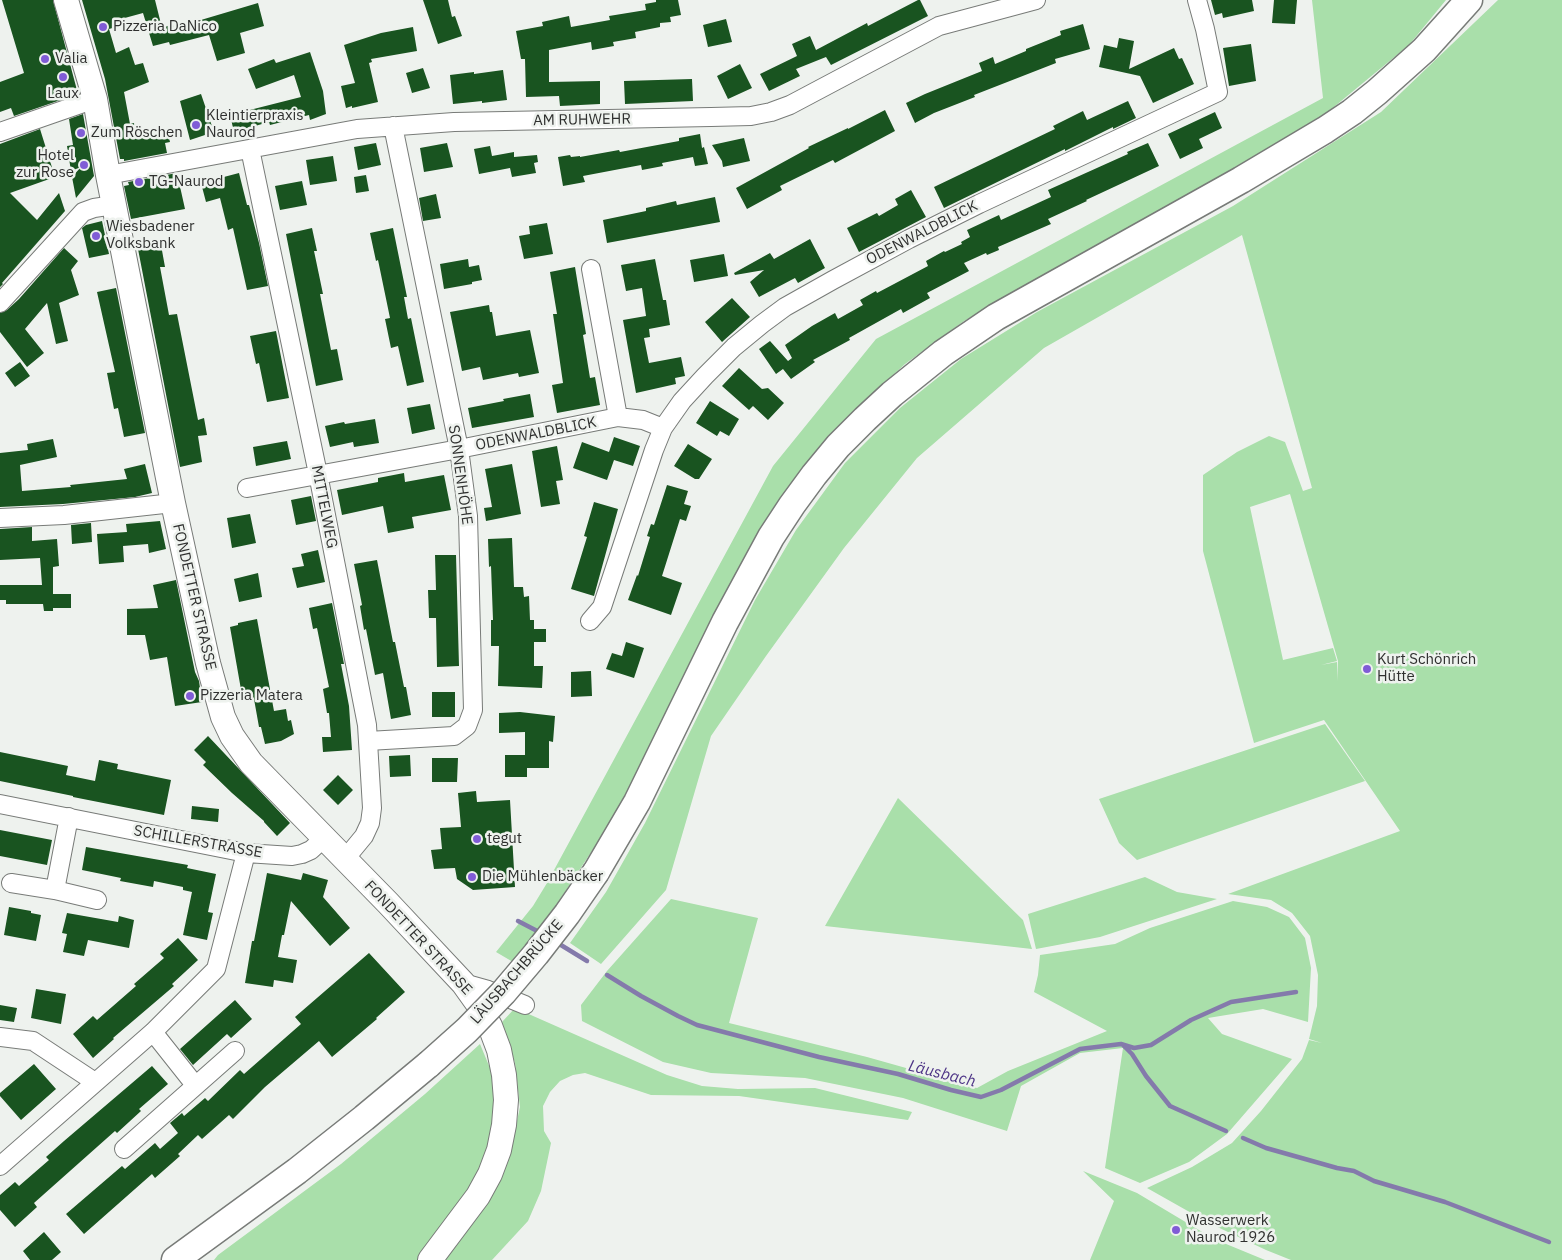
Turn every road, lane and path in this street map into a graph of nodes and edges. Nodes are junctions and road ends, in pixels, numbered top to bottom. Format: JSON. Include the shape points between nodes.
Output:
{"nodes":[{"id":1,"x":66,"y":0,"type":"edge"},
{"id":2,"x":1036,"y":0,"type":"edge"},
{"id":3,"x":1198,"y":0,"type":"edge"},
{"id":4,"x":1469,"y":0,"type":"edge"},
{"id":5,"x":95,"y":99,"type":"junction"},
{"id":6,"x":393,"y":126,"type":"junction"},
{"id":7,"x":0,"y":132,"type":"edge"},
{"id":8,"x":250,"y":150,"type":"junction"},
{"id":9,"x":108,"y":175,"type":"junction"},
{"id":10,"x":114,"y":205,"type":"junction"},
{"id":11,"x":591,"y":269,"type":"dead end"},
{"id":12,"x":0,"y":303,"type":"edge"},
{"id":13,"x":618,"y":417,"type":"junction"},
{"id":14,"x":663,"y":428,"type":"junction"},
{"id":15,"x":459,"y":449,"type":"junction"},
{"id":16,"x":318,"y":474,"type":"junction"},
{"id":17,"x":247,"y":488,"type":"dead end"},
{"id":18,"x":173,"y":503,"type":"junction"},
{"id":19,"x":0,"y":518,"type":"edge"},
{"id":20,"x":590,"y":621,"type":"dead end"},
{"id":21,"x":368,"y":741,"type":"junction"},
{"id":22,"x":0,"y":804,"type":"edge"},
{"id":23,"x":69,"y":817,"type":"junction"},
{"id":24,"x":324,"y":838,"type":"junction"},
{"id":25,"x":246,"y":853,"type":"junction"},
{"id":26,"x":345,"y":860,"type":"junction"},
{"id":27,"x":11,"y":883,"type":"dead end"},
{"id":28,"x":55,"y":890,"type":"junction"},
{"id":29,"x":97,"y":900,"type":"dead end"},
{"id":30,"x":463,"y":984,"type":"junction"},
{"id":31,"x":526,"y":1005,"type":"dead end"},
{"id":32,"x":153,"y":1032,"type":"junction"},
{"id":33,"x":0,"y":1037,"type":"edge"},
{"id":34,"x":235,"y":1051,"type":"dead end"},
{"id":35,"x":95,"y":1082,"type":"junction"},
{"id":36,"x":195,"y":1085,"type":"junction"},
{"id":37,"x":124,"y":1149,"type":"dead end"},
{"id":38,"x":0,"y":1166,"type":"edge"},
{"id":39,"x":229,"y":1221,"type":"junction"},
{"id":40,"x":175,"y":1260,"type":"edge"},
{"id":41,"x":193,"y":1260,"type":"edge"},
{"id":42,"x":430,"y":1260,"type":"edge"}],
"edges":[{"from":1,"to":5,"type":"street","name":"FONDETTER STRASSE"},
{"from":2,"to":6,"type":"street","name":"AM RUHWEHR","via":[[939,26],[790,105],[752,116]]},
{"from":3,"to":14,"type":"street","name":"ODENWALDBLICK","via":[[1218,92],[917,234],[785,307],[734,347],[682,401]]},
{"from":4,"to":39,"type":"main road","name":"LÄUSBACHBRÜCKE","bridge":true,"via":[[1407,66],[1345,116],[1241,180],[989,321],[942,353],[864,419],[814,475],[771,537],[636,802],[596,872],[536,954],[467,1030],[430,1064]]},
{"from":5,"to":7,"type":"street"},
{"from":5,"to":9,"type":"street","name":"FONDETTER STRASSE"},
{"from":6,"to":8,"type":"street","name":"AM RUHWEHR","via":[[357,129]]},
{"from":6,"to":15,"type":"street","name":"SONNENHÖHE"},
{"from":8,"to":9,"type":"street","name":"AM RUHWEHR"},
{"from":8,"to":16,"type":"street","name":"MITTELWEG"},
{"from":9,"to":10,"type":"street","name":"FONDETTER STRASSE"},
{"from":10,"to":12,"type":"street","via":[[83,212]]},
{"from":10,"to":18,"type":"street","name":"FONDETTER STRASSE"},
{"from":11,"to":13,"type":"street","name":"ODENWALDBLICK"},
{"from":13,"to":14,"type":"street","name":"ODENWALDBLICK","via":[[643,420]]},
{"from":13,"to":15,"type":"street","name":"ODENWALDBLICK"},
{"from":14,"to":20,"type":"street","name":"ODENWALDBLICK","via":[[602,607]]},
{"from":15,"to":16,"type":"street","name":"ODENWALDBLICK"},
{"from":15,"to":21,"type":"street","name":"SONNENHÖHE","via":[[468,516],[473,710],[467,726],[454,736]]},
{"from":16,"to":17,"type":"street","name":"ODENWALDBLICK"},
{"from":16,"to":21,"type":"street","name":"MITTELWEG"},
{"from":18,"to":19,"type":"street","via":[[64,515]]},
{"from":18,"to":24,"type":"street","name":"FONDETTER STRASSE","via":[[208,663],[232,736],[251,763]]},
{"from":21,"to":26,"type":"street","name":"MITTELWEG","via":[[370,823]]},
{"from":22,"to":23,"type":"street","name":"SCHILLERSTRASSE"},
{"from":23,"to":25,"type":"street","name":"SCHILLERSTRASSE"},
{"from":23,"to":28,"type":"street"},
{"from":24,"to":25,"type":"street","name":"SCHILLERSTRASSE","via":[[311,850],[292,856]]},
{"from":24,"to":26,"type":"street","name":"FONDETTER STRASSE"},
{"from":25,"to":32,"type":"street","via":[[216,969]]},
{"from":26,"to":30,"type":"street","name":"FONDETTER STRASSE"},
{"from":27,"to":28,"type":"street"},
{"from":28,"to":29,"type":"street"},
{"from":30,"to":31,"type":"street"},
{"from":30,"to":42,"type":"street","name":"FONDETTER STRASSE","via":[[478,1004],[499,1050],[506,1100],[504,1125],[499,1150],[478,1196]]},
{"from":32,"to":35,"type":"street"},
{"from":32,"to":36,"type":"street"},
{"from":33,"to":35,"type":"street","via":[[33,1041]]},
{"from":34,"to":36,"type":"street"},
{"from":35,"to":38,"type":"street"},
{"from":36,"to":37,"type":"street"},
{"from":39,"to":40,"type":"main road","name":"LÄUSBACHBRÜCKE"},
{"from":39,"to":41,"type":"street"}]}
